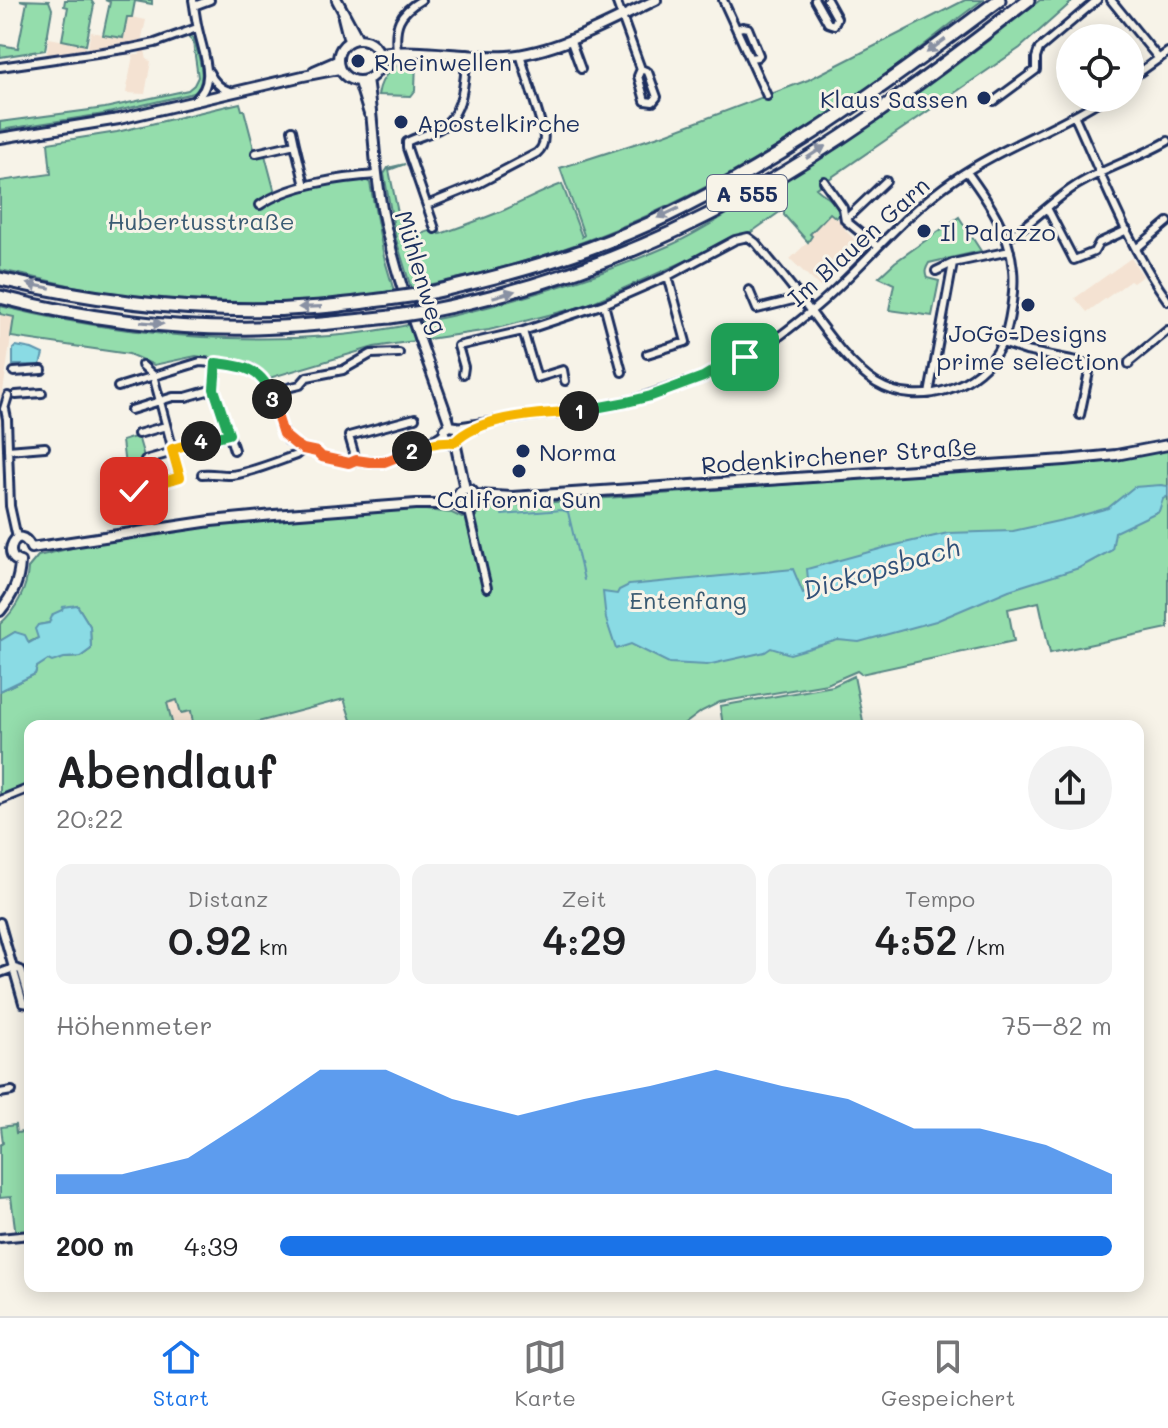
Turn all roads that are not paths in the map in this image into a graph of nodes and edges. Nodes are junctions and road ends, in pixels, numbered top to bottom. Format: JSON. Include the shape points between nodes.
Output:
{"nodes":[{"id":1,"x":210,"y":0,"type":"edge"},
{"id":2,"x":421,"y":0,"type":"edge"},
{"id":3,"x":616,"y":0,"type":"edge"},
{"id":4,"x":656,"y":0,"type":"edge"},
{"id":5,"x":723,"y":0,"type":"edge"},
{"id":6,"x":815,"y":0,"type":"edge"},
{"id":7,"x":827,"y":0,"type":"edge"},
{"id":8,"x":999,"y":0,"type":"edge"},
{"id":9,"x":1028,"y":0,"type":"edge"},
{"id":10,"x":1097,"y":0,"type":"edge"},
{"id":11,"x":1111,"y":0,"type":"edge"},
{"id":12,"x":194,"y":3,"type":"edge"},
{"id":13,"x":339,"y":4,"type":"edge"},
{"id":14,"x":623,"y":16,"type":"junction"},
{"id":15,"x":197,"y":28,"type":"junction"},
{"id":16,"x":570,"y":39,"type":"junction"},
{"id":17,"x":354,"y":40,"type":"junction"},
{"id":18,"x":397,"y":50,"type":"junction"},
{"id":19,"x":424,"y":52,"type":"junction"},
{"id":20,"x":1168,"y":53,"type":"edge"},
{"id":21,"x":467,"y":54,"type":"junction"},
{"id":22,"x":520,"y":54,"type":"junction"},
{"id":23,"x":379,"y":56,"type":"junction"},
{"id":24,"x":1159,"y":59,"type":"junction"},
{"id":25,"x":338,"y":65,"type":"junction"},
{"id":26,"x":0,"y":67,"type":"edge"},
{"id":27,"x":208,"y":69,"type":"junction"},
{"id":28,"x":581,"y":69,"type":"dead end"},
{"id":29,"x":641,"y":69,"type":"junction"},
{"id":30,"x":1144,"y":69,"type":"edge"},
{"id":31,"x":363,"y":81,"type":"junction"},
{"id":32,"x":237,"y":92,"type":"junction"},
{"id":33,"x":767,"y":96,"type":"dead end"},
{"id":34,"x":994,"y":101,"type":"dead end"},
{"id":35,"x":191,"y":102,"type":"junction"},
{"id":36,"x":1083,"y":112,"type":"edge"},
{"id":37,"x":1075,"y":117,"type":"junction"},
{"id":38,"x":292,"y":130,"type":"dead end"},
{"id":39,"x":0,"y":138,"type":"edge"},
{"id":40,"x":1168,"y":141,"type":"edge"},
{"id":41,"x":295,"y":144,"type":"junction"},
{"id":42,"x":256,"y":153,"type":"dead end"},
{"id":43,"x":1100,"y":171,"type":"junction"},
{"id":44,"x":967,"y":172,"type":"junction"},
{"id":45,"x":377,"y":175,"type":"junction"},
{"id":46,"x":824,"y":181,"type":"dead end"},
{"id":47,"x":886,"y":181,"type":"dead end"},
{"id":48,"x":305,"y":186,"type":"junction"},
{"id":49,"x":260,"y":205,"type":"dead end"},
{"id":50,"x":427,"y":205,"type":"junction"},
{"id":51,"x":1047,"y":208,"type":"junction"},
{"id":52,"x":845,"y":220,"type":"junction"},
{"id":53,"x":1168,"y":222,"type":"edge"},
{"id":54,"x":435,"y":229,"type":"dead end"},
{"id":55,"x":1127,"y":230,"type":"junction"},
{"id":56,"x":1007,"y":238,"type":"junction"},
{"id":57,"x":877,"y":246,"type":"junction"},
{"id":58,"x":1137,"y":248,"type":"junction"},
{"id":59,"x":1010,"y":251,"type":"junction"},
{"id":60,"x":953,"y":263,"type":"junction"},
{"id":61,"x":936,"y":271,"type":"dead end"},
{"id":62,"x":668,"y":276,"type":"junction"},
{"id":63,"x":0,"y":279,"type":"edge"},
{"id":64,"x":749,"y":290,"type":"dead end"},
{"id":65,"x":0,"y":297,"type":"edge"},
{"id":66,"x":801,"y":298,"type":"junction"},
{"id":67,"x":1168,"y":301,"type":"edge"},
{"id":68,"x":604,"y":304,"type":"junction"},
{"id":69,"x":810,"y":311,"type":"junction"},
{"id":70,"x":1168,"y":330,"type":"edge"},
{"id":71,"x":523,"y":331,"type":"junction"},
{"id":72,"x":1002,"y":343,"type":"junction"},
{"id":73,"x":399,"y":353,"type":"dead end"},
{"id":74,"x":647,"y":354,"type":"dead end"},
{"id":75,"x":216,"y":363,"type":"junction"},
{"id":76,"x":1129,"y":364,"type":"dead end"},
{"id":77,"x":142,"y":365,"type":"dead end"},
{"id":78,"x":42,"y":370,"type":"dead end"},
{"id":79,"x":14,"y":372,"type":"dead end"},
{"id":80,"x":622,"y":372,"type":"dead end"},
{"id":81,"x":463,"y":374,"type":"dead end"},
{"id":82,"x":153,"y":375,"type":"junction"},
{"id":83,"x":565,"y":381,"type":"dead end"},
{"id":84,"x":118,"y":387,"type":"dead end"},
{"id":85,"x":214,"y":389,"type":"junction"},
{"id":86,"x":271,"y":392,"type":"junction"},
{"id":87,"x":42,"y":393,"type":"dead end"},
{"id":88,"x":929,"y":394,"type":"junction"},
{"id":89,"x":159,"y":401,"type":"junction"},
{"id":90,"x":131,"y":410,"type":"dead end"},
{"id":91,"x":1080,"y":415,"type":"dead end"},
{"id":92,"x":415,"y":418,"type":"dead end"},
{"id":93,"x":166,"y":426,"type":"junction"},
{"id":94,"x":138,"y":434,"type":"dead end"},
{"id":95,"x":229,"y":434,"type":"junction"},
{"id":96,"x":452,"y":434,"type":"junction"},
{"id":97,"x":1168,"y":445,"type":"edge"},
{"id":98,"x":45,"y":447,"type":"dead end"},
{"id":99,"x":303,"y":449,"type":"junction"},
{"id":100,"x":8,"y":450,"type":"junction"},
{"id":101,"x":173,"y":450,"type":"junction"},
{"id":102,"x":234,"y":450,"type":"dead end"},
{"id":103,"x":145,"y":460,"type":"dead end"},
{"id":104,"x":356,"y":460,"type":"junction"},
{"id":105,"x":202,"y":474,"type":"dead end"},
{"id":106,"x":465,"y":489,"type":"junction"},
{"id":107,"x":134,"y":491,"type":"dead end"},
{"id":108,"x":477,"y":500,"type":"junction"},
{"id":109,"x":457,"y":502,"type":"junction"},
{"id":110,"x":469,"y":511,"type":"junction"},
{"id":111,"x":17,"y":538,"type":"junction"},
{"id":112,"x":31,"y":548,"type":"junction"},
{"id":113,"x":3,"y":552,"type":"edge"},
{"id":114,"x":20,"y":562,"type":"junction"},
{"id":115,"x":487,"y":588,"type":"dead end"},
{"id":116,"x":0,"y":611,"type":"edge"},
{"id":117,"x":24,"y":790,"type":"edge"},
{"id":118,"x":0,"y":800,"type":"edge"},
{"id":119,"x":0,"y":922,"type":"edge"},
{"id":120,"x":14,"y":968,"type":"junction"},
{"id":121,"x":0,"y":973,"type":"edge"},
{"id":122,"x":24,"y":980,"type":"edge"},
{"id":123,"x":24,"y":1003,"type":"edge"},
{"id":124,"x":12,"y":1091,"type":"dead end"},
{"id":125,"x":0,"y":1093,"type":"edge"},
{"id":126,"x":24,"y":1236,"type":"edge"},
{"id":127,"x":0,"y":1238,"type":"edge"}],
"edges":[{"from":1,"to":12,"type":"street"},
{"from":2,"to":18,"type":"street","via":[[400,19]]},
{"from":3,"to":14,"type":"street"},
{"from":4,"to":14,"type":"main road"},
{"from":5,"to":33,"type":"street"},
{"from":6,"to":7,"type":"street","via":[[834,25],[837,18]]},
{"from":8,"to":63,"type":"highway","number":"A 555","one_way":true,"bridge":true,"via":[[862,99],[696,201],[612,239],[478,283],[321,307],[254,309],[129,302]]},
{"from":65,"to":9,"type":"highway","number":"A 555","one_way":true,"bridge":true,"via":[[126,320],[253,328],[390,317],[538,285],[705,217],[790,169],[876,113]]},
{"from":10,"to":34,"type":"street","via":[[1039,49],[1036,70]]},
{"from":11,"to":24,"type":"street"},
{"from":12,"to":15,"type":"street"},
{"from":13,"to":17,"type":"main road"},
{"from":14,"to":16,"type":"main road"},
{"from":14,"to":29,"type":"street"},
{"from":15,"to":26,"type":"street","via":[[131,48]]},
{"from":15,"to":27,"type":"street"},
{"from":16,"to":22,"type":"main road"},
{"from":16,"to":28,"type":"street"},
{"from":17,"to":23,"type":"main road","via":[[369,42]]},
{"from":17,"to":25,"type":"main road","via":[[340,50]]},
{"from":18,"to":19,"type":"main road"},
{"from":18,"to":23,"type":"main road"},
{"from":19,"to":21,"type":"main road"},
{"from":19,"to":23,"type":"main road"},
{"from":20,"to":24,"type":"street"},
{"from":21,"to":22,"type":"main road"},
{"from":21,"to":50,"type":"street","via":[[464,85],[453,115],[439,128],[407,142]]},
{"from":22,"to":50,"type":"street","via":[[543,130],[542,147],[476,185]]},
{"from":23,"to":31,"type":"main road","via":[[376,72]]},
{"from":24,"to":30,"type":"street"},
{"from":25,"to":31,"type":"main road","via":[[348,79]]},
{"from":25,"to":32,"type":"main road"},
{"from":27,"to":32,"type":"street","via":[[224,90]]},
{"from":27,"to":35,"type":"street","via":[[201,96]]},
{"from":29,"to":29,"type":"street","via":[[645,101],[653,102],[657,97],[651,79]]},
{"from":31,"to":45,"type":"main road","name":"Mühlenweg"},
{"from":32,"to":35,"type":"main road"},
{"from":35,"to":39,"type":"main road"},
{"from":36,"to":37,"type":"street","name":"Im Blauen Garn"},
{"from":37,"to":43,"type":"street"},
{"from":37,"to":44,"type":"street","name":"Im Blauen Garn"},
{"from":38,"to":41,"type":"street"},
{"from":40,"to":43,"type":"street"},
{"from":41,"to":42,"type":"street"},
{"from":41,"to":48,"type":"street"},
{"from":43,"to":51,"type":"street"},
{"from":43,"to":55,"type":"street"},
{"from":44,"to":56,"type":"street"},
{"from":44,"to":57,"type":"street","name":"Im Blauen Garn"},
{"from":45,"to":48,"type":"street"},
{"from":45,"to":96,"type":"main road","name":"Mühlenweg","via":[[391,250]]},
{"from":46,"to":52,"type":"street"},
{"from":47,"to":52,"type":"street"},
{"from":48,"to":49,"type":"street","via":[[277,193]]},
{"from":50,"to":54,"type":"street"},
{"from":51,"to":55,"type":"street","via":[[1074,260]]},
{"from":51,"to":56,"type":"street"},
{"from":52,"to":57,"type":"street"},
{"from":53,"to":58,"type":"street"},
{"from":55,"to":58,"type":"street"},
{"from":56,"to":59,"type":"street"},
{"from":57,"to":69,"type":"street","name":"Im Blauen Garn"},
{"from":58,"to":67,"type":"street"},
{"from":59,"to":60,"type":"street"},
{"from":59,"to":72,"type":"street","via":[[1014,273]]},
{"from":60,"to":61,"type":"street"},
{"from":60,"to":88,"type":"street"},
{"from":62,"to":66,"type":"street","via":[[748,237]]},
{"from":62,"to":68,"type":"street"},
{"from":62,"to":74,"type":"street","via":[[686,342]]},
{"from":64,"to":66,"type":"street","via":[[757,309]]},
{"from":66,"to":69,"type":"street"},
{"from":68,"to":71,"type":"street"},
{"from":68,"to":80,"type":"street"},
{"from":69,"to":88,"type":"street","via":[[876,383]]},
{"from":69,"to":96,"type":"street","name":"Im Blauen Garn","via":[[750,355],[674,388],[627,402]]},
{"from":70,"to":76,"type":"street"},
{"from":71,"to":81,"type":"street","via":[[458,346]]},
{"from":71,"to":83,"type":"street","via":[[537,378],[563,370]]},
{"from":72,"to":88,"type":"street","via":[[964,383]]},
{"from":72,"to":91,"type":"street","via":[[1086,364]]},
{"from":73,"to":86,"type":"street","via":[[371,354],[343,370]]},
{"from":75,"to":82,"type":"street"},
{"from":75,"to":85,"type":"street"},
{"from":75,"to":86,"type":"street","via":[[256,372]]},
{"from":77,"to":82,"type":"street"},
{"from":78,"to":79,"type":"street"},
{"from":82,"to":84,"type":"street"},
{"from":82,"to":89,"type":"street"},
{"from":85,"to":89,"type":"street"},
{"from":85,"to":95,"type":"street"},
{"from":86,"to":99,"type":"street","via":[[283,434]]},
{"from":87,"to":100,"type":"street","via":[[12,395],[4,409]]},
{"from":89,"to":90,"type":"street"},
{"from":89,"to":93,"type":"street"},
{"from":92,"to":104,"type":"street","via":[[349,436]]},
{"from":93,"to":94,"type":"street"},
{"from":93,"to":101,"type":"street"},
{"from":95,"to":101,"type":"street"},
{"from":95,"to":102,"type":"street"},
{"from":96,"to":104,"type":"street","via":[[384,462]]},
{"from":96,"to":106,"type":"main road","name":"Mühlenweg"},
{"from":97,"to":108,"type":"main road","name":"Rodenkirchener Straße","via":[[1065,460]]},
{"from":98,"to":100,"type":"street"},
{"from":99,"to":104,"type":"street","via":[[349,463]]},
{"from":99,"to":105,"type":"street","via":[[240,473]]},
{"from":100,"to":111,"type":"street"},
{"from":101,"to":103,"type":"street"},
{"from":101,"to":107,"type":"street","via":[[180,477]]},
{"from":106,"to":108,"type":"main road"},
{"from":106,"to":109,"type":"main road"},
{"from":108,"to":110,"type":"main road","name":"Rodenkirchener Straße"},
{"from":109,"to":110,"type":"main road"},
{"from":109,"to":112,"type":"main road","via":[[211,521]]},
{"from":110,"to":115,"type":"street"},
{"from":111,"to":112,"type":"main road"},
{"from":111,"to":113,"type":"main road"},
{"from":112,"to":114,"type":"main road"},
{"from":113,"to":114,"type":"main road"},
{"from":114,"to":116,"type":"main road","via":[[12,595]]},
{"from":117,"to":118,"type":"street"},
{"from":119,"to":120,"type":"street"},
{"from":120,"to":121,"type":"street"},
{"from":120,"to":122,"type":"street","via":[[21,970]]},
{"from":120,"to":123,"type":"street"},
{"from":124,"to":125,"type":"street"},
{"from":126,"to":127,"type":"street"}]}
